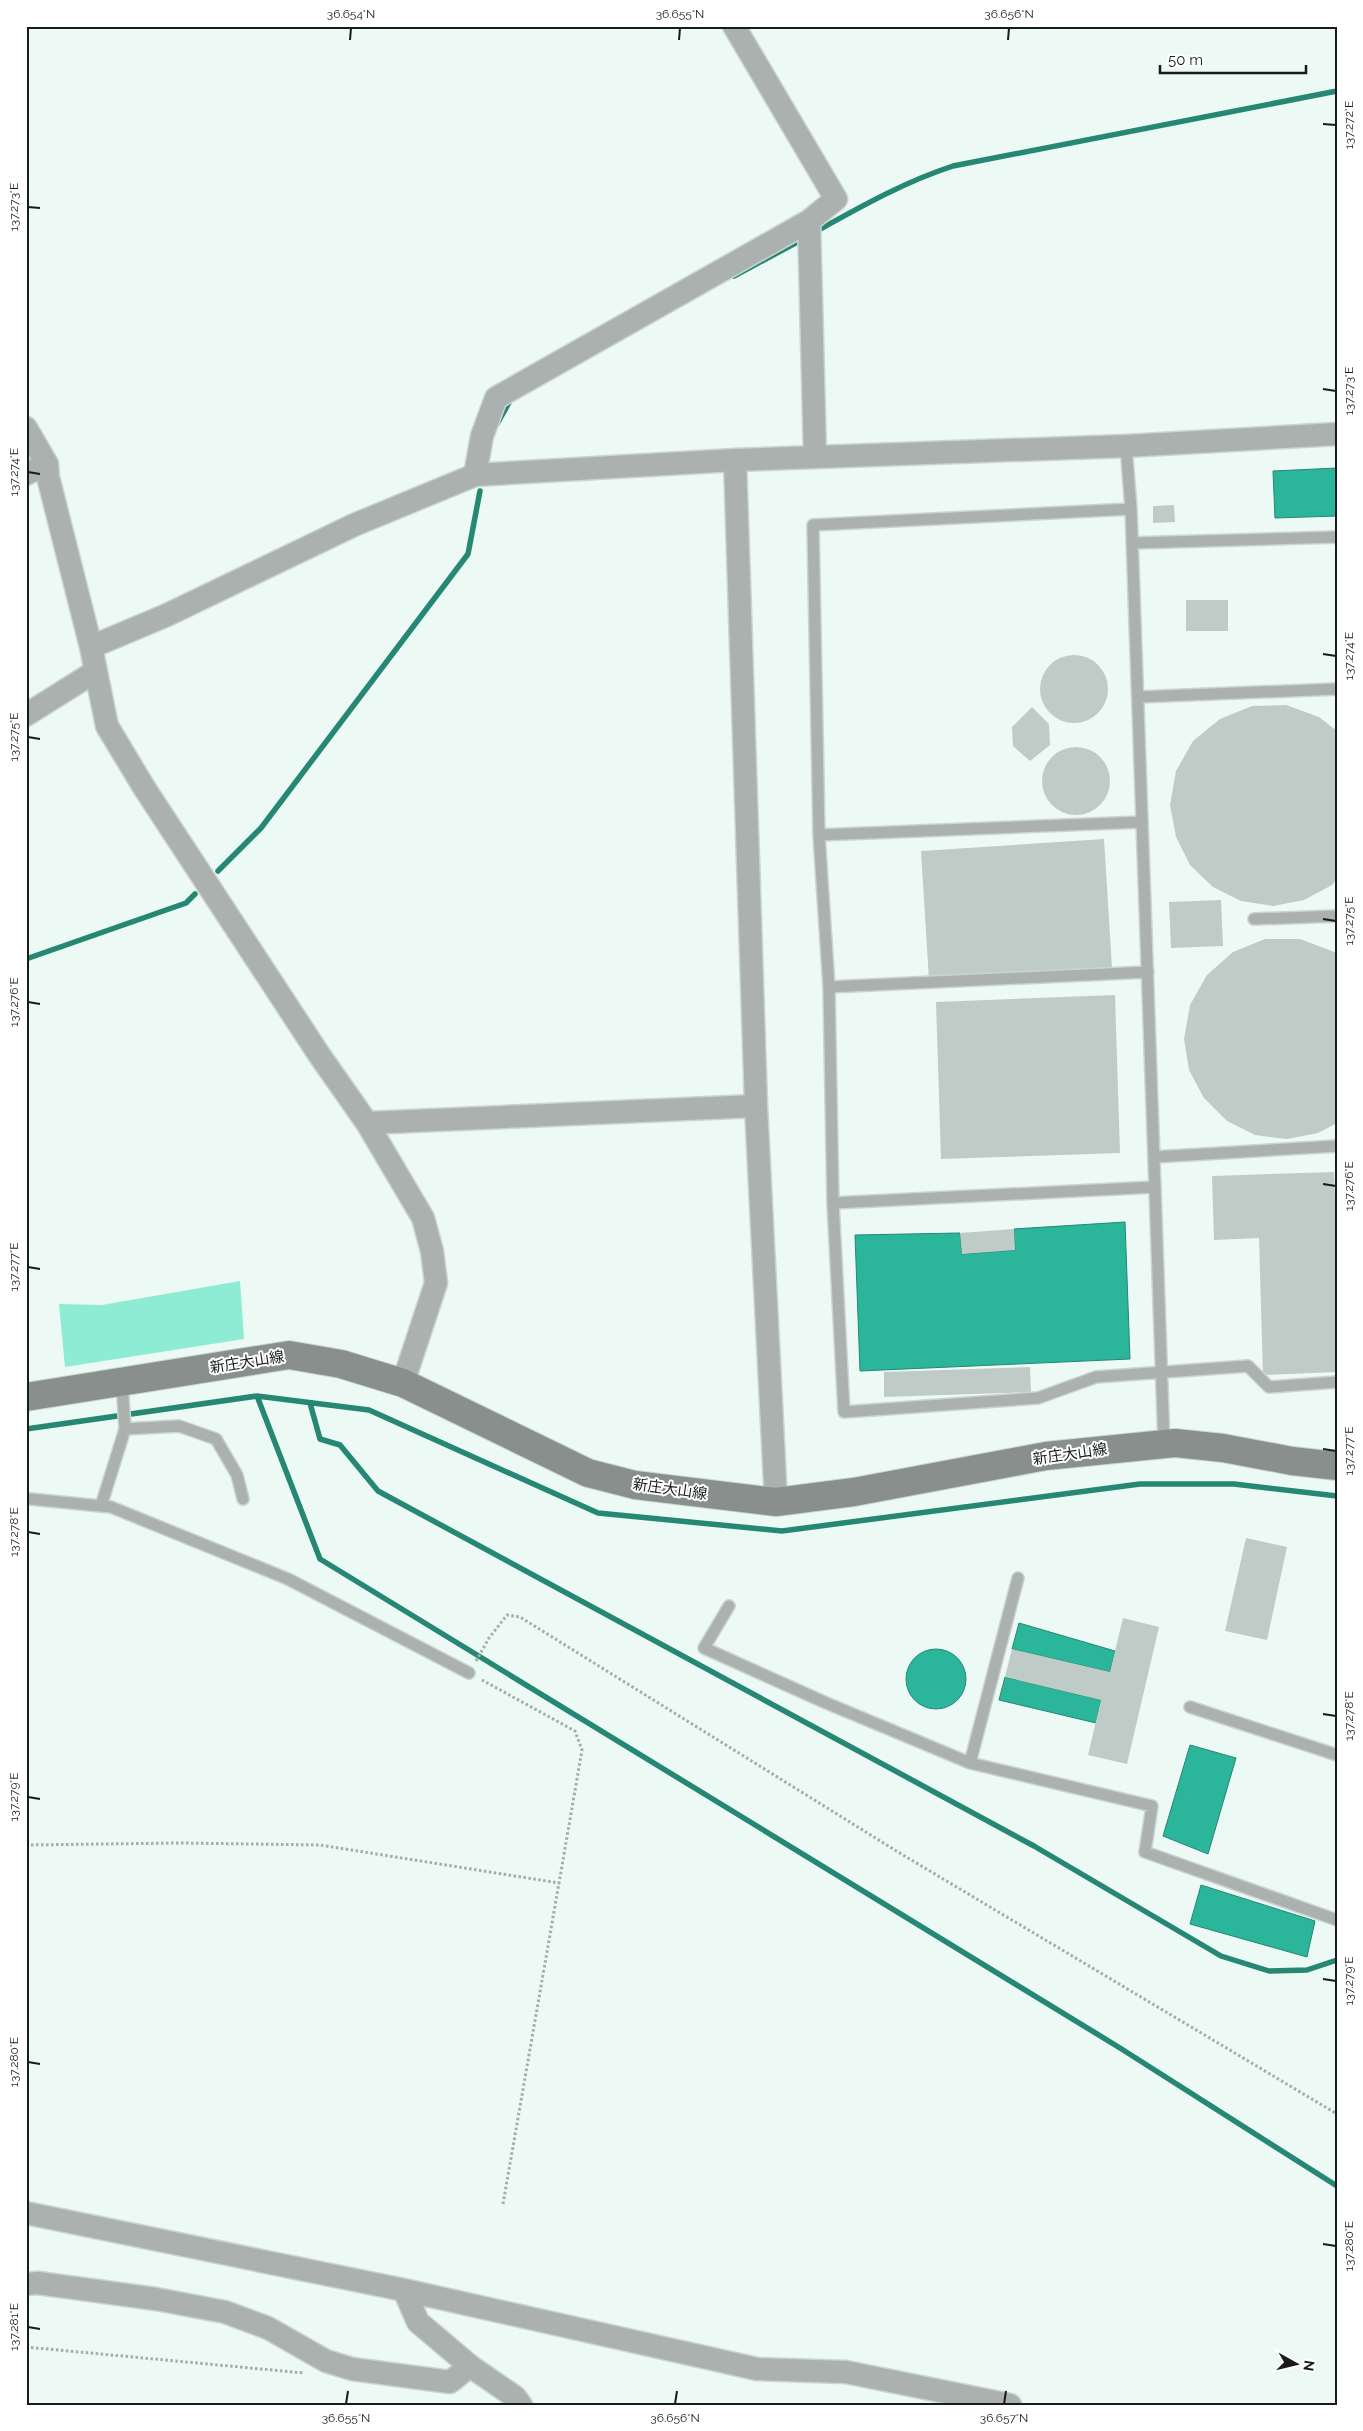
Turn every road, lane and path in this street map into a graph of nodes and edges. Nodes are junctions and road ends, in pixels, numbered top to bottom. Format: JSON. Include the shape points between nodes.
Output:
{"nodes":[{"id":1,"x":734,"y":26,"type":"edge"},
{"id":2,"x":809,"y":223,"type":"junction"},
{"id":3,"x":26,"y":428,"type":"edge"},
{"id":4,"x":1337,"y":434,"type":"edge"},
{"id":5,"x":1126,"y":446,"type":"junction"},
{"id":6,"x":816,"y":456,"type":"junction"},
{"id":7,"x":735,"y":460,"type":"junction"},
{"id":8,"x":47,"y":464,"type":"junction"},
{"id":9,"x":26,"y":474,"type":"edge"},
{"id":10,"x":475,"y":475,"type":"junction"},
{"id":11,"x":1131,"y":510,"type":"junction"},
{"id":12,"x":1337,"y":537,"type":"edge"},
{"id":13,"x":1132,"y":543,"type":"junction"},
{"id":14,"x":90,"y":647,"type":"junction"},
{"id":15,"x":96,"y":671,"type":"junction"},
{"id":16,"x":1337,"y":689,"type":"edge"},
{"id":17,"x":1138,"y":698,"type":"junction"},
{"id":18,"x":26,"y":715,"type":"edge"},
{"id":19,"x":1142,"y":822,"type":"junction"},
{"id":20,"x":819,"y":835,"type":"junction"},
{"id":21,"x":1337,"y":916,"type":"edge"},
{"id":22,"x":1254,"y":919,"type":"dead end"},
{"id":23,"x":1148,"y":972,"type":"junction"},
{"id":24,"x":829,"y":987,"type":"junction"},
{"id":25,"x":756,"y":1106,"type":"junction"},
{"id":26,"x":367,"y":1123,"type":"junction"},
{"id":27,"x":1337,"y":1146,"type":"edge"},
{"id":28,"x":1154,"y":1157,"type":"junction"},
{"id":29,"x":1155,"y":1187,"type":"junction"},
{"id":30,"x":833,"y":1203,"type":"junction"},
{"id":31,"x":1162,"y":1373,"type":"junction"},
{"id":32,"x":122,"y":1382,"type":"junction"},
{"id":33,"x":1337,"y":1382,"type":"edge"},
{"id":34,"x":403,"y":1383,"type":"junction"},
{"id":35,"x":26,"y":1397,"type":"edge"},
{"id":36,"x":125,"y":1429,"type":"junction"},
{"id":37,"x":1164,"y":1444,"type":"junction"},
{"id":38,"x":1337,"y":1466,"type":"edge"},
{"id":39,"x":30,"y":1499,"type":"dead end"},
{"id":40,"x":243,"y":1499,"type":"dead end"},
{"id":41,"x":776,"y":1502,"type":"junction"},
{"id":42,"x":101,"y":1506,"type":"junction"},
{"id":43,"x":1018,"y":1578,"type":"dead end"},
{"id":44,"x":728,"y":1606,"type":"dead end"},
{"id":45,"x":469,"y":1673,"type":"junction"},
{"id":46,"x":1190,"y":1707,"type":"dead end"},
{"id":47,"x":1337,"y":1755,"type":"edge"},
{"id":48,"x":970,"y":1763,"type":"junction"},
{"id":49,"x":26,"y":1845,"type":"edge"},
{"id":50,"x":559,"y":1883,"type":"junction"},
{"id":51,"x":1337,"y":1920,"type":"edge"},
{"id":52,"x":1337,"y":2114,"type":"edge"},
{"id":53,"x":503,"y":2204,"type":"dead end"},
{"id":54,"x":26,"y":2212,"type":"edge"},
{"id":55,"x":26,"y":2284,"type":"edge"},
{"id":56,"x":404,"y":2290,"type":"junction"},
{"id":57,"x":26,"y":2347,"type":"edge"},
{"id":58,"x":470,"y":2366,"type":"junction"},
{"id":59,"x":305,"y":2373,"type":"dead end"},
{"id":60,"x":521,"y":2405,"type":"edge"},
{"id":61,"x":1010,"y":2405,"type":"edge"}],
"edges":[{"from":1,"to":2,"type":"street","via":[[836,199]]},
{"from":2,"to":6,"type":"street"},
{"from":2,"to":10,"type":"street","via":[[496,398],[482,436]]},
{"from":3,"to":8,"type":"street"},
{"from":4,"to":5,"type":"street"},
{"from":5,"to":6,"type":"street"},
{"from":5,"to":11,"type":"lane"},
{"from":6,"to":7,"type":"street"},
{"from":7,"to":10,"type":"street"},
{"from":7,"to":25,"type":"street"},
{"from":8,"to":9,"type":"street"},
{"from":8,"to":14,"type":"street"},
{"from":10,"to":14,"type":"street","via":[[354,524],[168,615]]},
{"from":11,"to":13,"type":"lane"},
{"from":11,"to":20,"type":"lane","via":[[813,526]]},
{"from":12,"to":13,"type":"lane"},
{"from":13,"to":17,"type":"lane"},
{"from":14,"to":15,"type":"street"},
{"from":15,"to":18,"type":"street"},
{"from":15,"to":26,"type":"street","via":[[107,726],[135,773]]},
{"from":16,"to":17,"type":"lane"},
{"from":17,"to":19,"type":"lane"},
{"from":19,"to":20,"type":"lane"},
{"from":19,"to":23,"type":"lane"},
{"from":20,"to":24,"type":"lane"},
{"from":21,"to":22,"type":"lane"},
{"from":23,"to":24,"type":"lane"},
{"from":23,"to":28,"type":"lane"},
{"from":24,"to":30,"type":"lane"},
{"from":25,"to":26,"type":"street"},
{"from":25,"to":41,"type":"street"},
{"from":26,"to":34,"type":"street","via":[[423,1218],[432,1251],[436,1283]]},
{"from":27,"to":28,"type":"lane"},
{"from":28,"to":29,"type":"lane"},
{"from":29,"to":30,"type":"lane"},
{"from":29,"to":31,"type":"lane"},
{"from":30,"to":31,"type":"lane","via":[[844,1412],[1038,1398],[1096,1377]]},
{"from":31,"to":33,"type":"lane","via":[[1248,1366],[1269,1387]]},
{"from":31,"to":37,"type":"lane"},
{"from":32,"to":34,"type":"main road","name":"新庄大山線","via":[[288,1355],[341,1364]]},
{"from":32,"to":35,"type":"main road","name":"新庄大山線"},
{"from":32,"to":36,"type":"lane"},
{"from":34,"to":41,"type":"main road","name":"新庄大山線","via":[[588,1473],[635,1485]]},
{"from":36,"to":40,"type":"lane","via":[[179,1426],[216,1439],[237,1475]]},
{"from":36,"to":42,"type":"lane"},
{"from":37,"to":38,"type":"main road","name":"新庄大山線","via":[[1223,1448]]},
{"from":37,"to":41,"type":"main road","name":"新庄大山線","via":[[1046,1456],[854,1492]]},
{"from":39,"to":42,"type":"lane"},
{"from":42,"to":45,"type":"lane","via":[[111,1507],[288,1579]]},
{"from":43,"to":48,"type":"lane"},
{"from":44,"to":48,"type":"lane","via":[[704,1648]]},
{"from":45,"to":50,"type":"path","via":[[574,1731],[582,1750]]},
{"from":45,"to":52,"type":"path","via":[[507,1614],[520,1617],[898,1852]]},
{"from":46,"to":47,"type":"lane"},
{"from":48,"to":51,"type":"lane","via":[[1152,1806],[1145,1852]]},
{"from":49,"to":50,"type":"path","via":[[320,1845]]},
{"from":50,"to":53,"type":"path"},
{"from":54,"to":56,"type":"street"},
{"from":55,"to":58,"type":"street","via":[[146,2298],[225,2312],[268,2328],[326,2361],[352,2369],[450,2382]]},
{"from":56,"to":58,"type":"street","via":[[418,2322]]},
{"from":56,"to":61,"type":"street","via":[[757,2369],[846,2372]]},
{"from":57,"to":59,"type":"path"},
{"from":58,"to":60,"type":"street","via":[[515,2397]]}]}
